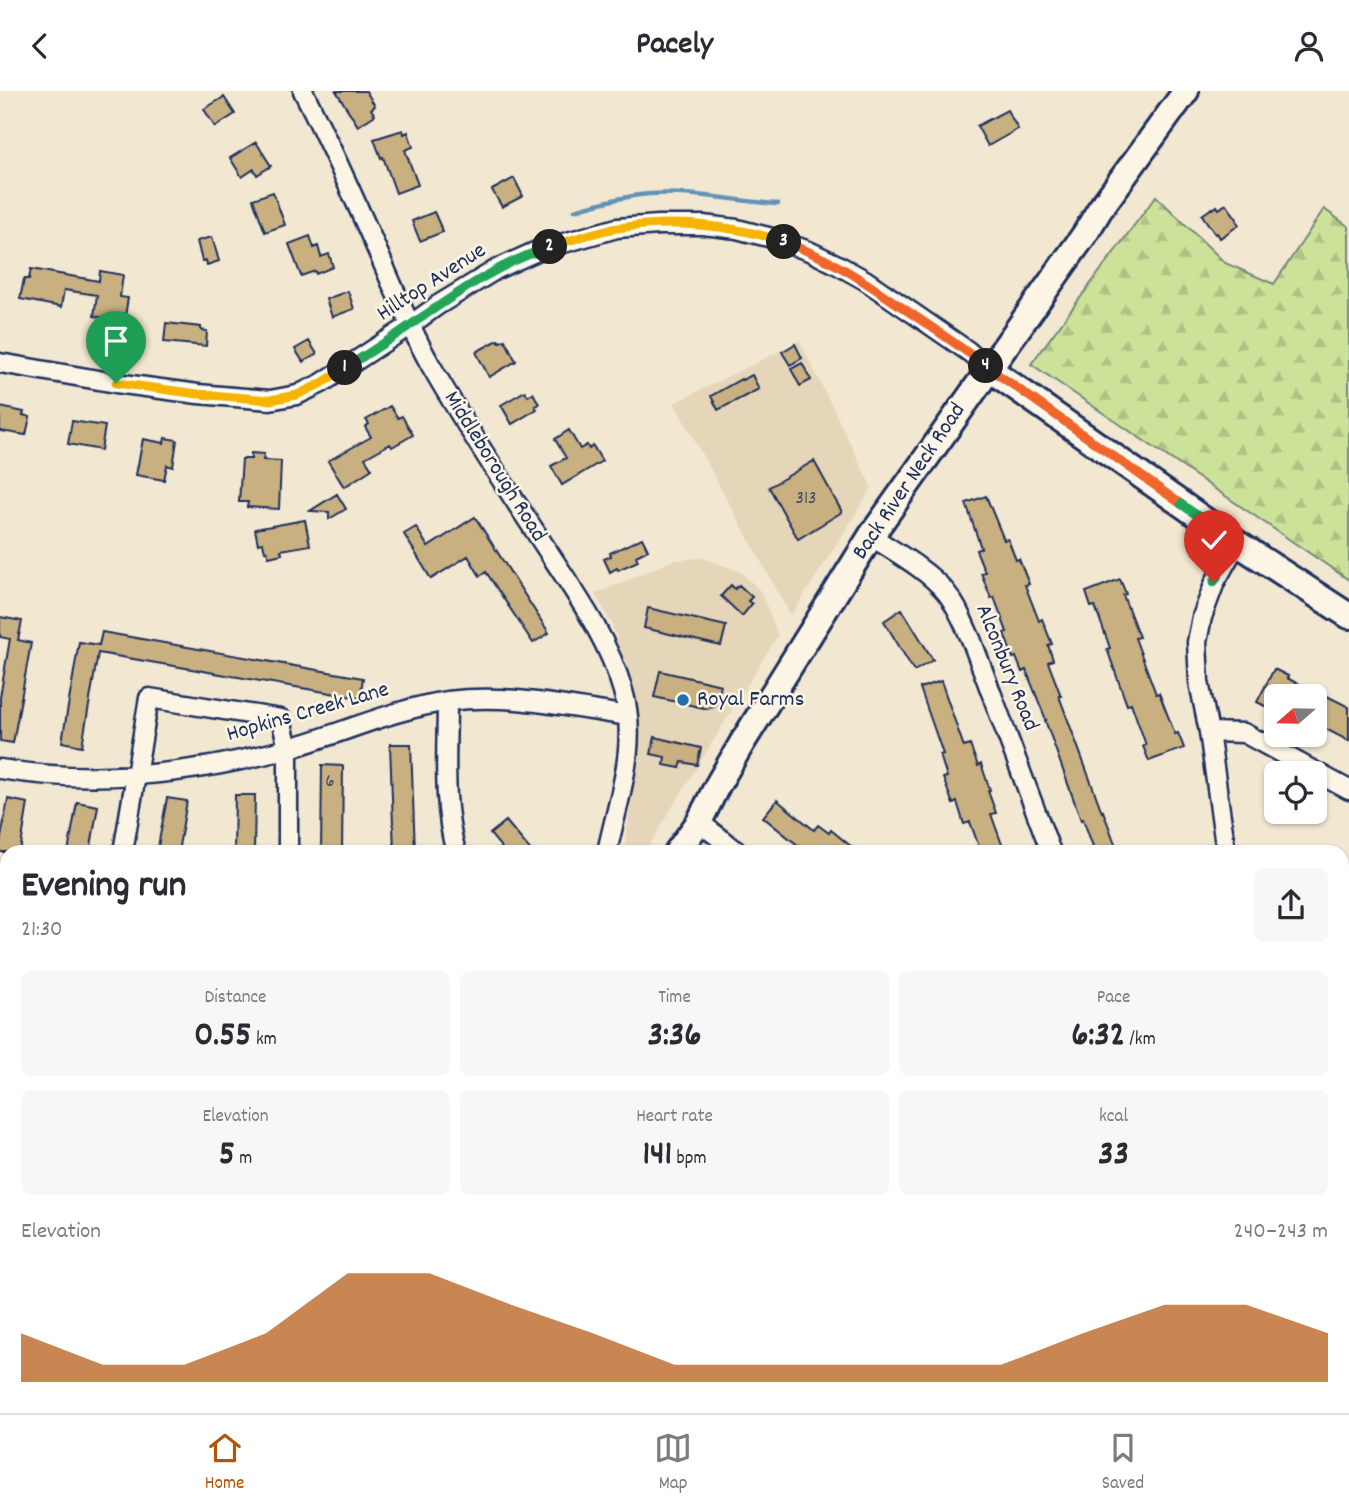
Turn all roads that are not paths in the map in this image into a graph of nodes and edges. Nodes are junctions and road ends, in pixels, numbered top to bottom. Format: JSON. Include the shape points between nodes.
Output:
{"nodes":[{"id":1,"x":303,"y":91,"type":"edge"},
{"id":2,"x":1186,"y":91,"type":"edge"},
{"id":3,"x":410,"y":326,"type":"junction"},
{"id":4,"x":0,"y":363,"type":"edge"},
{"id":5,"x":988,"y":368,"type":"junction"},
{"id":6,"x":870,"y":536,"type":"junction"},
{"id":7,"x":1237,"y":543,"type":"junction"},
{"id":8,"x":1349,"y":616,"type":"edge"},
{"id":9,"x":447,"y":701,"type":"junction"},
{"id":10,"x":628,"y":716,"type":"junction"},
{"id":11,"x":1209,"y":732,"type":"junction"},
{"id":12,"x":288,"y":748,"type":"junction"},
{"id":13,"x":0,"y":769,"type":"edge"},
{"id":14,"x":136,"y":775,"type":"junction"},
{"id":15,"x":1349,"y":790,"type":"edge"},
{"id":16,"x":699,"y":822,"type":"junction"},
{"id":17,"x":124,"y":845,"type":"edge"},
{"id":18,"x":288,"y":845,"type":"edge"},
{"id":19,"x":454,"y":845,"type":"edge"},
{"id":20,"x":609,"y":845,"type":"edge"},
{"id":21,"x":682,"y":845,"type":"edge"},
{"id":22,"x":729,"y":845,"type":"edge"},
{"id":23,"x":1048,"y":845,"type":"edge"},
{"id":24,"x":1225,"y":845,"type":"edge"}],
"edges":[{"from":1,"to":3,"type":"street","name":"Middleborough Road"},
{"from":2,"to":5,"type":"street","name":"Back River Neck Road"},
{"from":3,"to":4,"type":"street","name":"Hilltop Avenue","via":[[322,383],[297,395],[270,400],[116,383]]},
{"from":3,"to":5,"type":"street","name":"Hilltop Avenue","via":[[497,269],[539,250],[617,228],[703,225],[772,238],[836,264]]},
{"from":3,"to":10,"type":"street","name":"Middleborough Road","via":[[472,436],[596,629],[613,663]]},
{"from":5,"to":6,"type":"street","name":"Back River Neck Road"},
{"from":5,"to":7,"type":"street"},
{"from":6,"to":16,"type":"street","name":"Back River Neck Road","via":[[742,743]]},
{"from":6,"to":23,"type":"street","name":"Alconbury Road","via":[[933,579],[957,609]]},
{"from":7,"to":8,"type":"street"},
{"from":7,"to":11,"type":"street","via":[[1214,582],[1197,642]]},
{"from":9,"to":10,"type":"street","name":"Hopkins Creek Lane","via":[[517,699]]},
{"from":9,"to":12,"type":"street","name":"Hopkins Creek Lane"},
{"from":9,"to":19,"type":"street","via":[[448,806]]},
{"from":10,"to":20,"type":"street","name":"Middleborough Road","via":[[629,747]]},
{"from":11,"to":15,"type":"street","via":[[1244,733]]},
{"from":11,"to":24,"type":"street"},
{"from":12,"to":14,"type":"street","name":"Hopkins Creek Lane","via":[[210,766]]},
{"from":12,"to":14,"type":"street","via":[[281,719],[149,698]]},
{"from":12,"to":18,"type":"street"},
{"from":13,"to":14,"type":"street","name":"Hopkins Creek Lane","via":[[60,777]]},
{"from":14,"to":17,"type":"street"},
{"from":16,"to":21,"type":"street","name":"Back River Neck Road"},
{"from":16,"to":22,"type":"street"}]}
